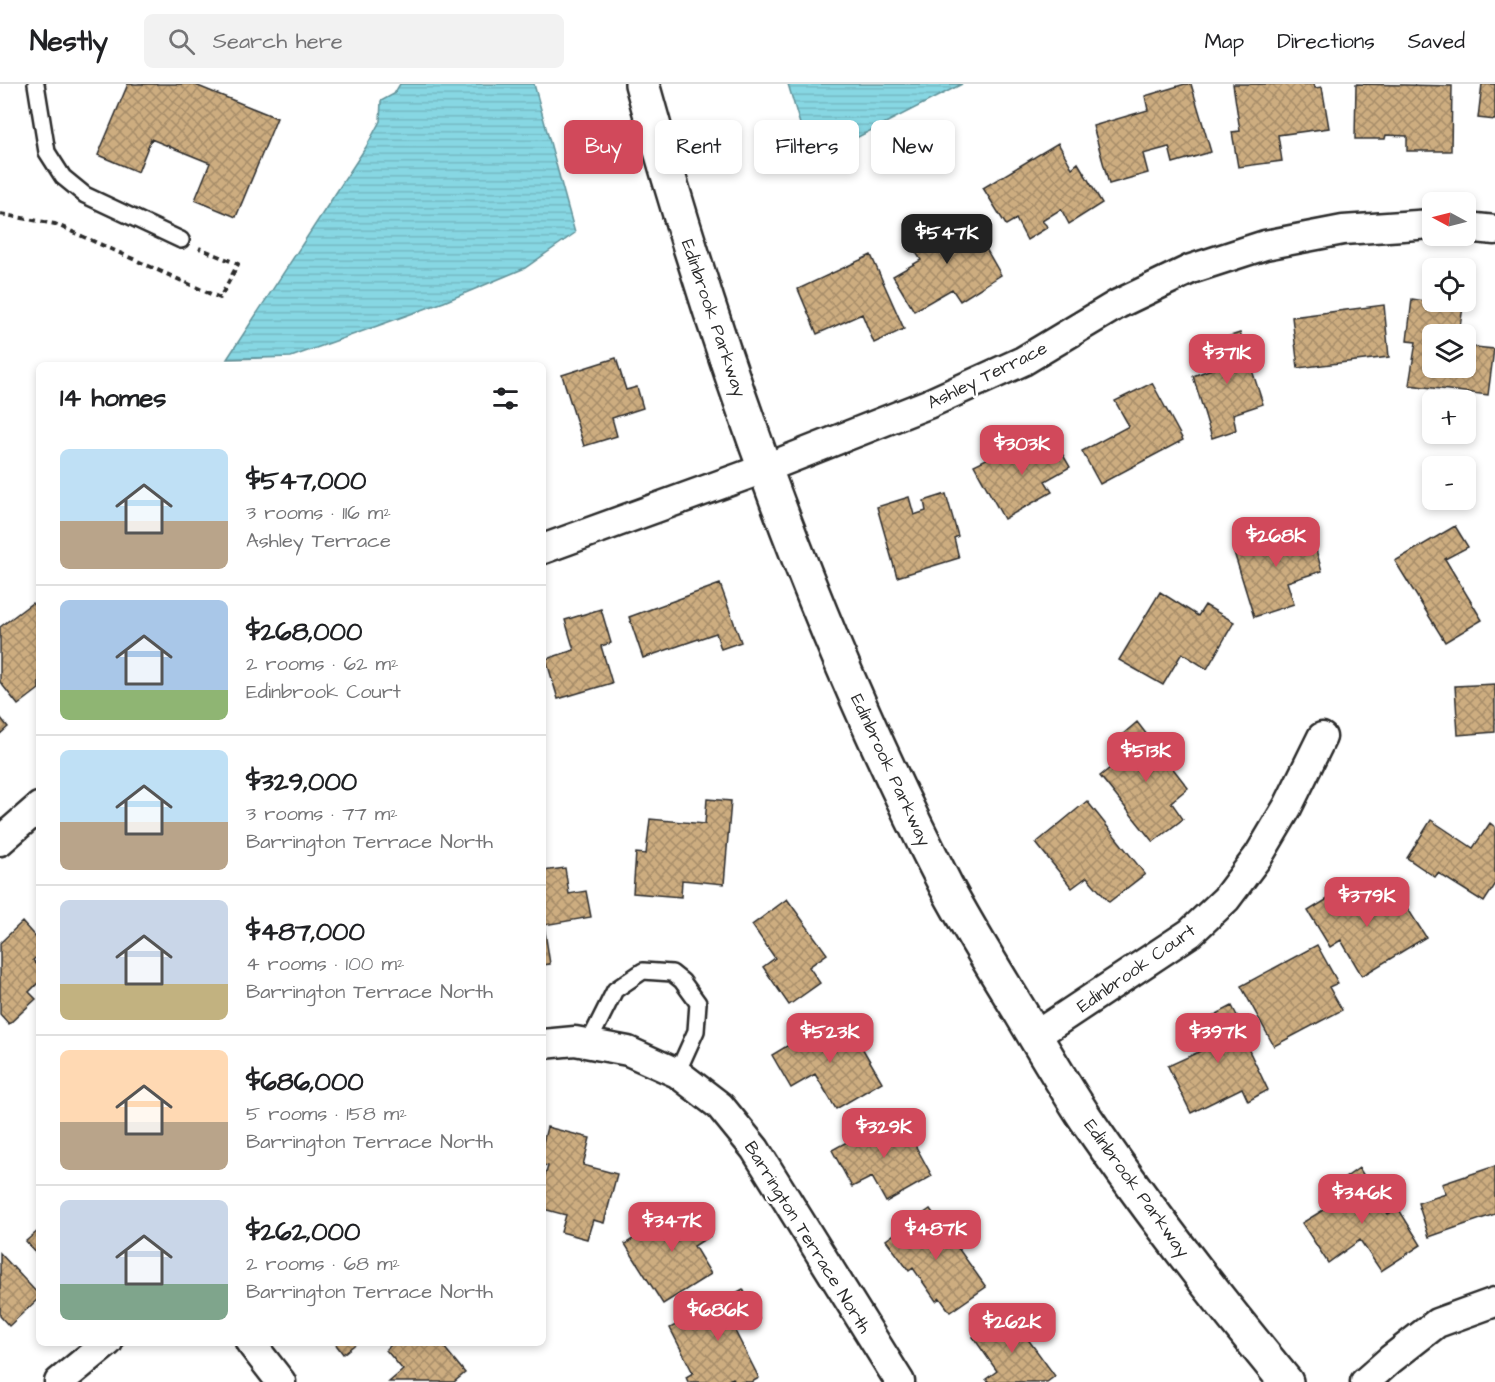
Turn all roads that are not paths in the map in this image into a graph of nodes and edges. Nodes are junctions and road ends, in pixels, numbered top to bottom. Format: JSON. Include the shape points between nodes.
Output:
{"nodes":[{"id":1,"x":36,"y":84,"type":"edge"},
{"id":2,"x":642,"y":84,"type":"edge"},
{"id":3,"x":1422,"y":225,"type":"edge"},
{"id":4,"x":1476,"y":228,"type":"edge"},
{"id":5,"x":1495,"y":230,"type":"edge"},
{"id":6,"x":181,"y":240,"type":"road end"},
{"id":7,"x":766,"y":468,"type":"junction"},
{"id":8,"x":546,"y":548,"type":"edge"},
{"id":9,"x":1323,"y":737,"type":"dead end"},
{"id":10,"x":36,"y":810,"type":"edge"},
{"id":11,"x":0,"y":841,"type":"edge"},
{"id":12,"x":1035,"y":1036,"type":"junction"},
{"id":13,"x":546,"y":1044,"type":"edge"},
{"id":14,"x":588,"y":1044,"type":"junction"},
{"id":15,"x":677,"y":1073,"type":"junction"},
{"id":16,"x":1495,"y":1302,"type":"edge"},
{"id":17,"x":103,"y":1346,"type":"edge"},
{"id":18,"x":253,"y":1346,"type":"edge"},
{"id":19,"x":59,"y":1382,"type":"edge"},
{"id":20,"x":281,"y":1382,"type":"edge"},
{"id":21,"x":900,"y":1382,"type":"edge"},
{"id":22,"x":1286,"y":1382,"type":"edge"},
{"id":23,"x":1365,"y":1382,"type":"edge"}],
"edges":[{"from":1,"to":6,"type":"lane","via":[[48,152],[63,177],[85,195]]},
{"from":2,"to":7,"type":"street","name":"Edinbrook Parkway","via":[[671,190]]},
{"from":3,"to":7,"type":"street","name":"Ashley Terrace","via":[[1343,230],[1265,245],[1191,269],[1118,304],[1023,361],[928,404]]},
{"from":4,"to":5,"type":"street"},
{"from":7,"to":8,"type":"street","name":"Ashley Terrace"},
{"from":7,"to":12,"type":"street","name":"Edinbrook Parkway","via":[[870,729],[948,889]]},
{"from":9,"to":12,"type":"street","name":"Edinbrook Court","via":[[1259,855],[1226,899],[1190,933]]},
{"from":10,"to":11,"type":"street"},
{"from":12,"to":22,"type":"street","name":"Edinbrook Parkway","via":[[1142,1198]]},
{"from":13,"to":14,"type":"street","name":"Barrington Terrace North"},
{"from":14,"to":15,"type":"street","name":"Barrington Terrace North","via":[[628,1051]]},
{"from":14,"to":15,"type":"lane","via":[[615,990],[643,971],[672,973],[698,1003],[696,1031]]},
{"from":15,"to":21,"type":"street","name":"Barrington Terrace North","via":[[720,1106],[755,1149]]},
{"from":16,"to":23,"type":"street","via":[[1437,1323]]},
{"from":17,"to":19,"type":"street"},
{"from":18,"to":20,"type":"street"}]}
